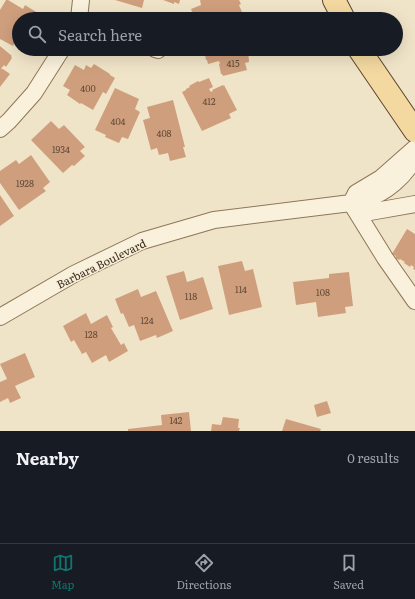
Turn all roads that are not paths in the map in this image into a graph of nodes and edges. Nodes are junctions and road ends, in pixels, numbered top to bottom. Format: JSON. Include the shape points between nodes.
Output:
{"nodes":[{"id":1,"x":81,"y":0,"type":"edge"},
{"id":2,"x":334,"y":0,"type":"edge"},
{"id":3,"x":80,"y":12,"type":"edge"},
{"id":4,"x":340,"y":12,"type":"edge"},
{"id":5,"x":58,"y":56,"type":"edge"},
{"id":6,"x":364,"y":56,"type":"edge"},
{"id":7,"x":0,"y":129,"type":"edge"},
{"id":8,"x":415,"y":131,"type":"edge"},
{"id":9,"x":415,"y":148,"type":"edge"},
{"id":10,"x":415,"y":157,"type":"edge"},
{"id":11,"x":351,"y":203,"type":"junction"},
{"id":12,"x":415,"y":204,"type":"edge"},
{"id":13,"x":415,"y":301,"type":"edge"},
{"id":14,"x":0,"y":317,"type":"edge"}],
"edges":[{"from":1,"to":3,"type":"street"},
{"from":2,"to":4,"type":"main road"},
{"from":5,"to":7,"type":"street","via":[[34,93]]},
{"from":6,"to":8,"type":"main road"},
{"from":9,"to":11,"type":"street","via":[[381,178],[356,193]]},
{"from":10,"to":11,"type":"street","name":"Barbara Boulevard","via":[[403,175],[384,191]]},
{"from":11,"to":12,"type":"street","via":[[370,212]]},
{"from":11,"to":13,"type":"street"},
{"from":11,"to":14,"type":"street","name":"Barbara Boulevard","via":[[214,220],[142,241],[74,274]]}]}
